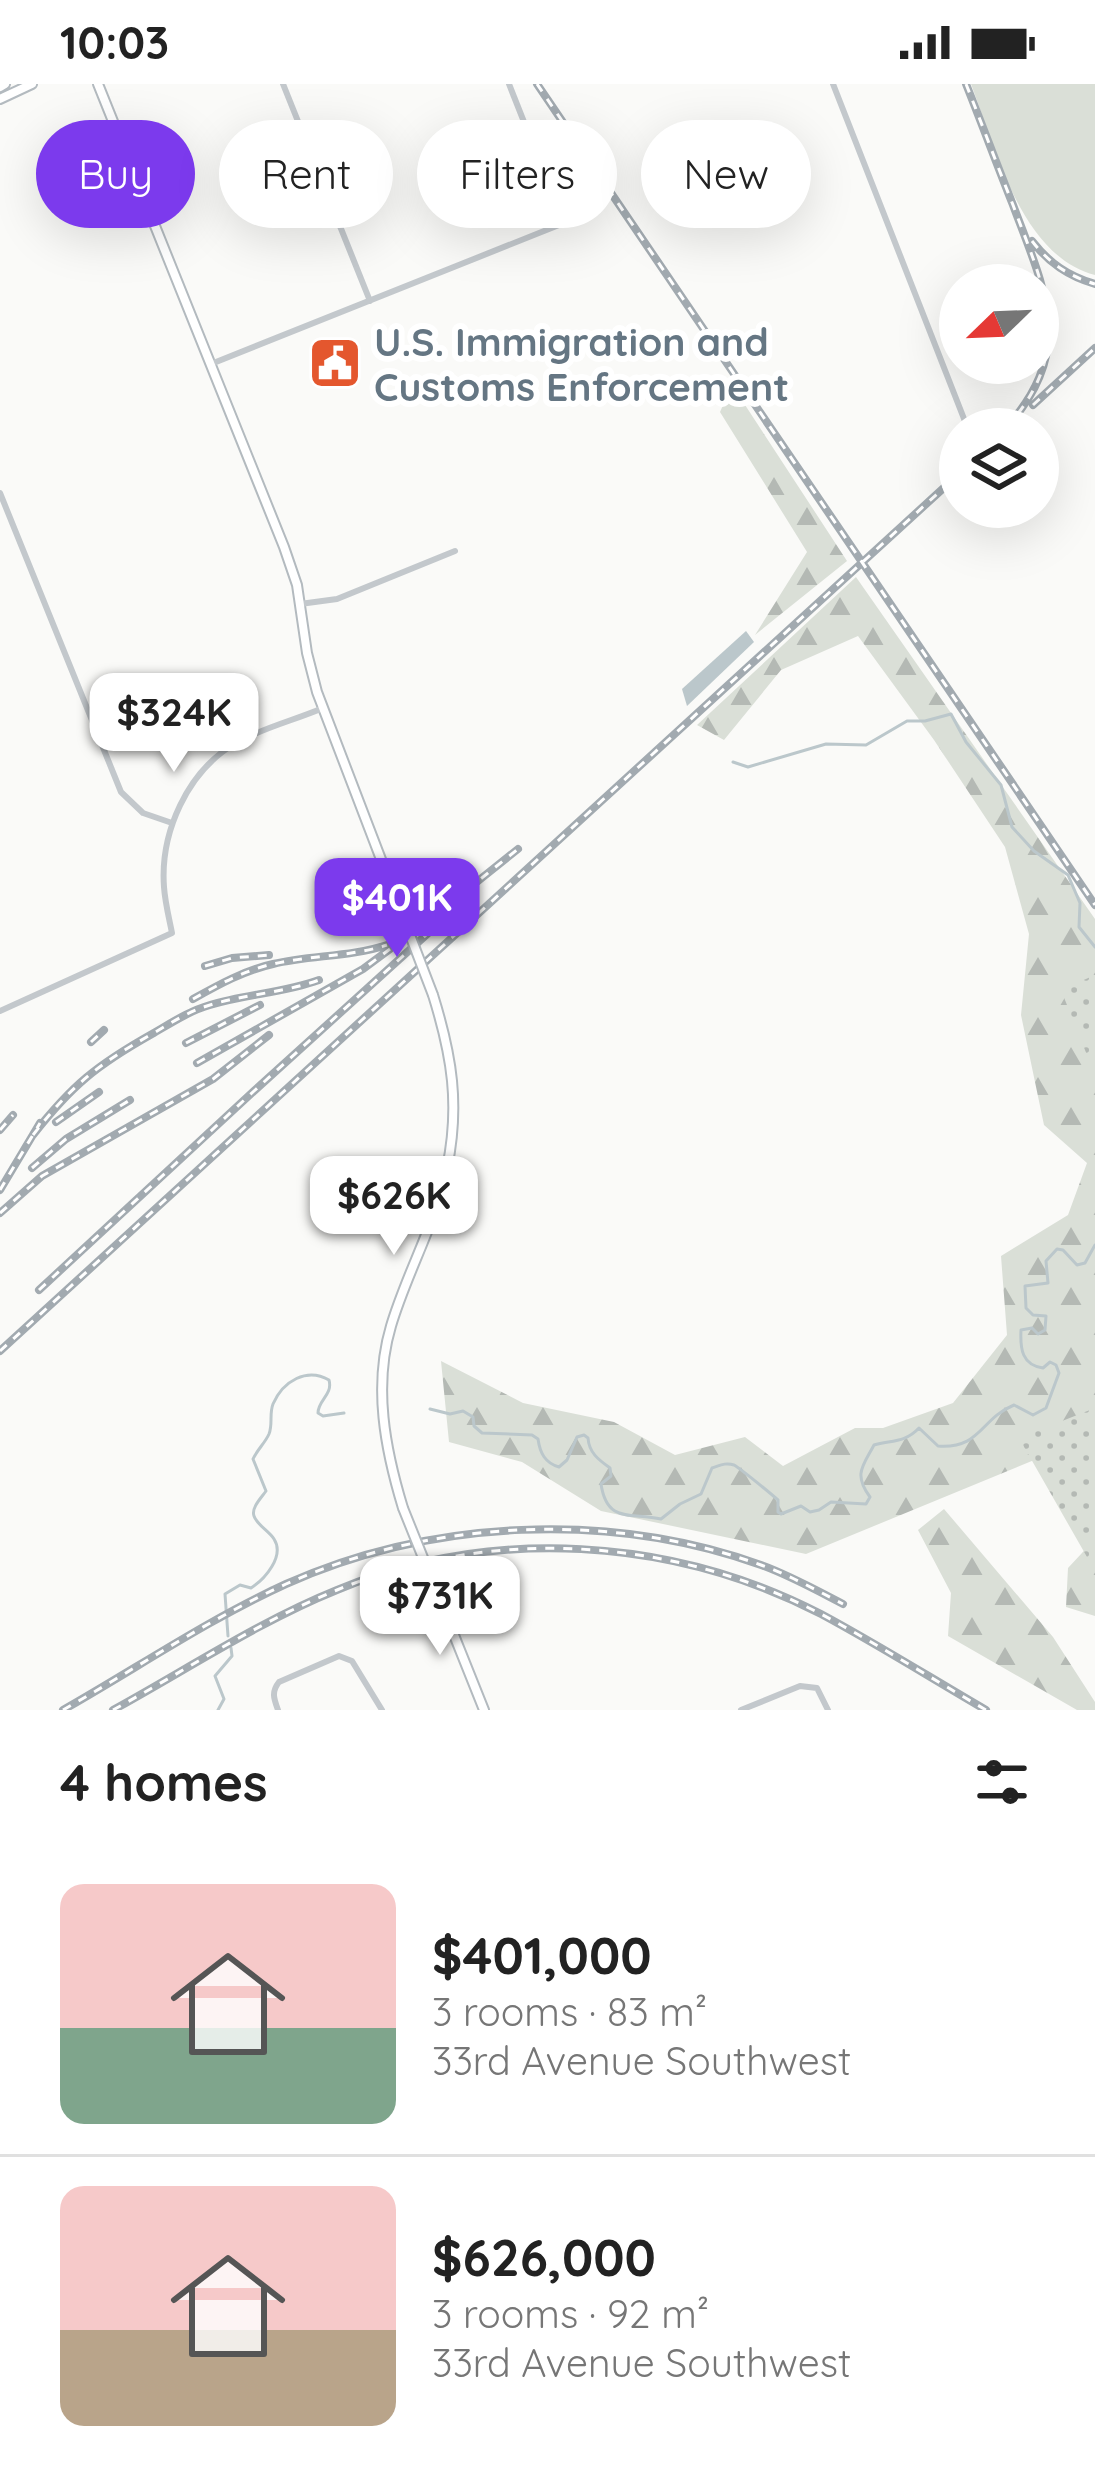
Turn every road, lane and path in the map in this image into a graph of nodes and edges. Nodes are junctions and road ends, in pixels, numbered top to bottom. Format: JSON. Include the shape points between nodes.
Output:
{"nodes":[{"id":1,"x":32,"y":84,"type":"edge"},
{"id":2,"x":98,"y":84,"type":"edge"},
{"id":3,"x":283,"y":84,"type":"edge"},
{"id":4,"x":509,"y":84,"type":"edge"},
{"id":5,"x":833,"y":84,"type":"edge"},
{"id":6,"x":0,"y":100,"type":"edge"},
{"id":7,"x":370,"y":301,"type":"junction"},
{"id":8,"x":212,"y":364,"type":"junction"},
{"id":9,"x":960,"y":408,"type":"edge"},
{"id":10,"x":0,"y":493,"type":"edge"},
{"id":11,"x":455,"y":551,"type":"dead end"},
{"id":12,"x":300,"y":604,"type":"junction"},
{"id":13,"x":323,"y":708,"type":"junction"},
{"id":14,"x":172,"y":823,"type":"junction"},
{"id":15,"x":0,"y":1011,"type":"edge"},
{"id":16,"x":278,"y":1710,"type":"edge"},
{"id":17,"x":382,"y":1710,"type":"edge"},
{"id":18,"x":484,"y":1710,"type":"edge"},
{"id":19,"x":741,"y":1710,"type":"edge"},
{"id":20,"x":828,"y":1710,"type":"edge"}],
"edges":[{"from":1,"to":6,"type":"street"},
{"from":2,"to":8,"type":"street"},
{"from":3,"to":7,"type":"street"},
{"from":4,"to":7,"type":"street","via":[[564,223]]},
{"from":5,"to":9,"type":"street"},
{"from":7,"to":8,"type":"street"},
{"from":8,"to":12,"type":"street"},
{"from":10,"to":14,"type":"street","via":[[121,792],[142,813]]},
{"from":11,"to":12,"type":"street","via":[[337,598]]},
{"from":12,"to":13,"type":"street"},
{"from":13,"to":14,"type":"street","via":[[236,743],[192,786]]},
{"from":13,"to":18,"type":"street","bridge":true,"via":[[451,1057],[452,1136],[442,1190],[391,1326],[382,1390],[387,1453],[403,1508]]},
{"from":14,"to":15,"type":"street","via":[[164,892],[172,933]]},
{"from":16,"to":17,"type":"street","via":[[279,1682],[339,1656],[352,1661]]},
{"from":19,"to":20,"type":"street","via":[[809,1685]]}]}
